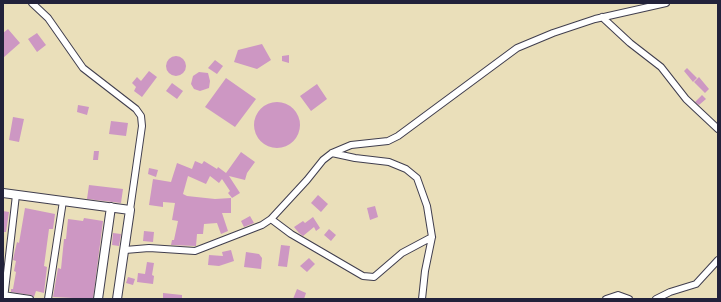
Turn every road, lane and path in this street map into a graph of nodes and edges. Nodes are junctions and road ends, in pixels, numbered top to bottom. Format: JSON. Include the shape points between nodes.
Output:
{"nodes":[{"id":1,"x":32,"y":3,"type":"edge"},
{"id":2,"x":666,"y":3,"type":"edge"},
{"id":3,"x":602,"y":17,"type":"junction"},
{"id":4,"x":718,"y":129,"type":"edge"},
{"id":5,"x":332,"y":153,"type":"junction"},
{"id":6,"x":3,"y":193,"type":"edge"},
{"id":7,"x":16,"y":195,"type":"junction"},
{"id":8,"x":64,"y":201,"type":"junction"},
{"id":9,"x":110,"y":207,"type":"junction"},
{"id":10,"x":130,"y":210,"type":"junction"},
{"id":11,"x":271,"y":218,"type":"junction"},
{"id":12,"x":432,"y":237,"type":"junction"},
{"id":13,"x":125,"y":250,"type":"junction"},
{"id":14,"x":718,"y":260,"type":"edge"},
{"id":15,"x":4,"y":296,"type":"edge"},
{"id":16,"x":30,"y":299,"type":"edge"},
{"id":17,"x":48,"y":299,"type":"edge"},
{"id":18,"x":98,"y":299,"type":"edge"},
{"id":19,"x":117,"y":299,"type":"edge"},
{"id":20,"x":422,"y":299,"type":"edge"},
{"id":21,"x":606,"y":299,"type":"edge"},
{"id":22,"x":629,"y":299,"type":"edge"},
{"id":23,"x":656,"y":299,"type":"edge"}],
"edges":[{"from":1,"to":10,"type":"street","via":[[48,18],[83,68],[132,105],[141,116],[142,126]]},
{"from":2,"to":3,"type":"street"},
{"from":3,"to":4,"type":"street","via":[[661,67],[686,99]]},
{"from":3,"to":5,"type":"street","via":[[517,48],[398,136],[388,141],[351,145]]},
{"from":5,"to":11,"type":"street"},
{"from":5,"to":12,"type":"street","via":[[389,162],[412,173],[420,185],[427,206]]},
{"from":6,"to":7,"type":"street"},
{"from":7,"to":8,"type":"street"},
{"from":7,"to":15,"type":"street"},
{"from":8,"to":9,"type":"street"},
{"from":8,"to":17,"type":"street"},
{"from":9,"to":10,"type":"street"},
{"from":9,"to":18,"type":"street"},
{"from":10,"to":13,"type":"street"},
{"from":11,"to":12,"type":"street","via":[[291,234],[363,276],[372,278],[402,253]]},
{"from":11,"to":13,"type":"street","via":[[255,228],[195,251],[149,248]]},
{"from":12,"to":20,"type":"street"},
{"from":13,"to":19,"type":"street"},
{"from":14,"to":23,"type":"street","via":[[696,284]]},
{"from":15,"to":16,"type":"street"},
{"from":21,"to":22,"type":"street","via":[[618,295]]}]}
